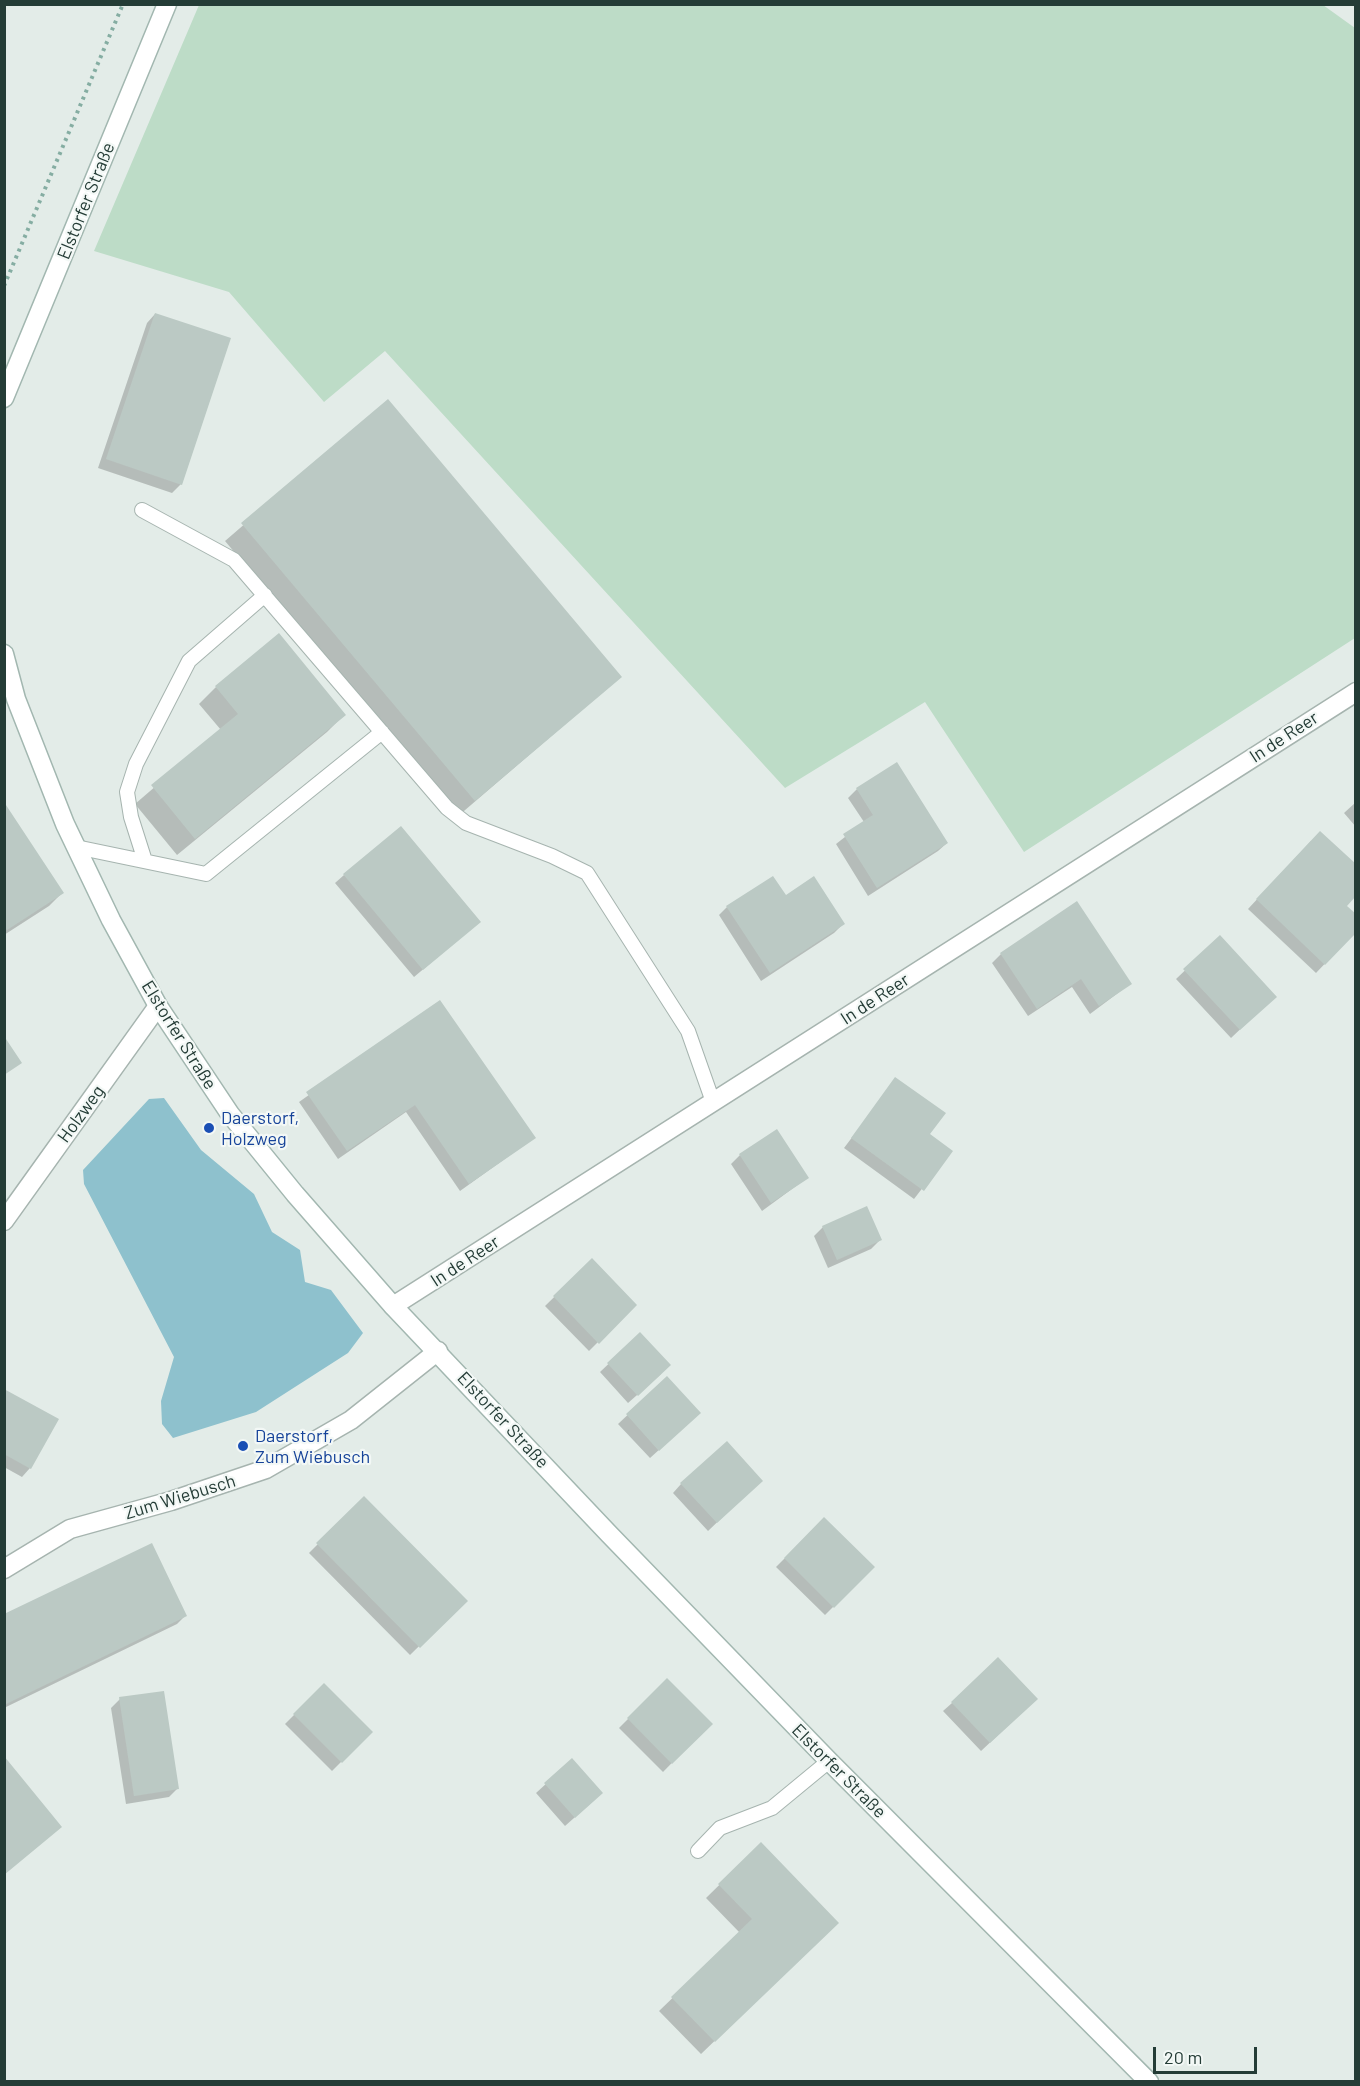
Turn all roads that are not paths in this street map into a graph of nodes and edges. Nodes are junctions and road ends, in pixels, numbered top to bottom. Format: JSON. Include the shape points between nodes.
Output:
{"nodes":[{"id":1,"x":167,"y":4,"type":"edge"},
{"id":2,"x":4,"y":398,"type":"edge"},
{"id":3,"x":142,"y":510,"type":"dead end"},
{"id":4,"x":265,"y":595,"type":"junction"},
{"id":5,"x":4,"y":654,"type":"edge"},
{"id":6,"x":1356,"y":692,"type":"edge"},
{"id":7,"x":382,"y":732,"type":"junction"},
{"id":8,"x":76,"y":847,"type":"junction"},
{"id":9,"x":145,"y":861,"type":"junction"},
{"id":10,"x":158,"y":1006,"type":"junction"},
{"id":11,"x":713,"y":1102,"type":"junction"},
{"id":12,"x":4,"y":1221,"type":"edge"},
{"id":13,"x":393,"y":1306,"type":"junction"},
{"id":14,"x":438,"y":1351,"type":"junction"},
{"id":15,"x":4,"y":1569,"type":"edge"},
{"id":16,"x":829,"y":1761,"type":"junction"},
{"id":17,"x":698,"y":1851,"type":"dead end"},
{"id":18,"x":1149,"y":2082,"type":"edge"}],
"edges":[{"from":1,"to":2,"type":"main road","name":"Elstorfer Straße"},
{"from":3,"to":4,"type":"lane","via":[[234,560]]},
{"from":4,"to":7,"type":"lane"},
{"from":4,"to":9,"type":"lane","via":[[189,661],[136,764],[127,792]]},
{"from":5,"to":8,"type":"main road","name":"Elstorfer Straße","via":[[16,699]]},
{"from":6,"to":11,"type":"main road","name":"In de Reer"},
{"from":7,"to":9,"type":"lane","via":[[206,874]]},
{"from":7,"to":11,"type":"lane","via":[[447,808],[466,823],[588,873],[688,1031]]},
{"from":8,"to":9,"type":"lane"},
{"from":8,"to":10,"type":"main road","name":"Elstorfer Straße"},
{"from":10,"to":12,"type":"main road","name":"Holzweg"},
{"from":10,"to":13,"type":"main road","name":"Elstorfer Straße","via":[[231,1114],[294,1194]]},
{"from":11,"to":13,"type":"main road","name":"In de Reer"},
{"from":13,"to":14,"type":"main road","name":"Elstorfer Straße"},
{"from":14,"to":15,"type":"main road","name":"Zum Wiebusch","via":[[351,1420],[266,1470],[70,1529]]},
{"from":14,"to":16,"type":"main road","name":"Elstorfer Straße"},
{"from":16,"to":17,"type":"lane","via":[[772,1808],[720,1828]]},
{"from":16,"to":18,"type":"main road","name":"Elstorfer Straße"}]}
